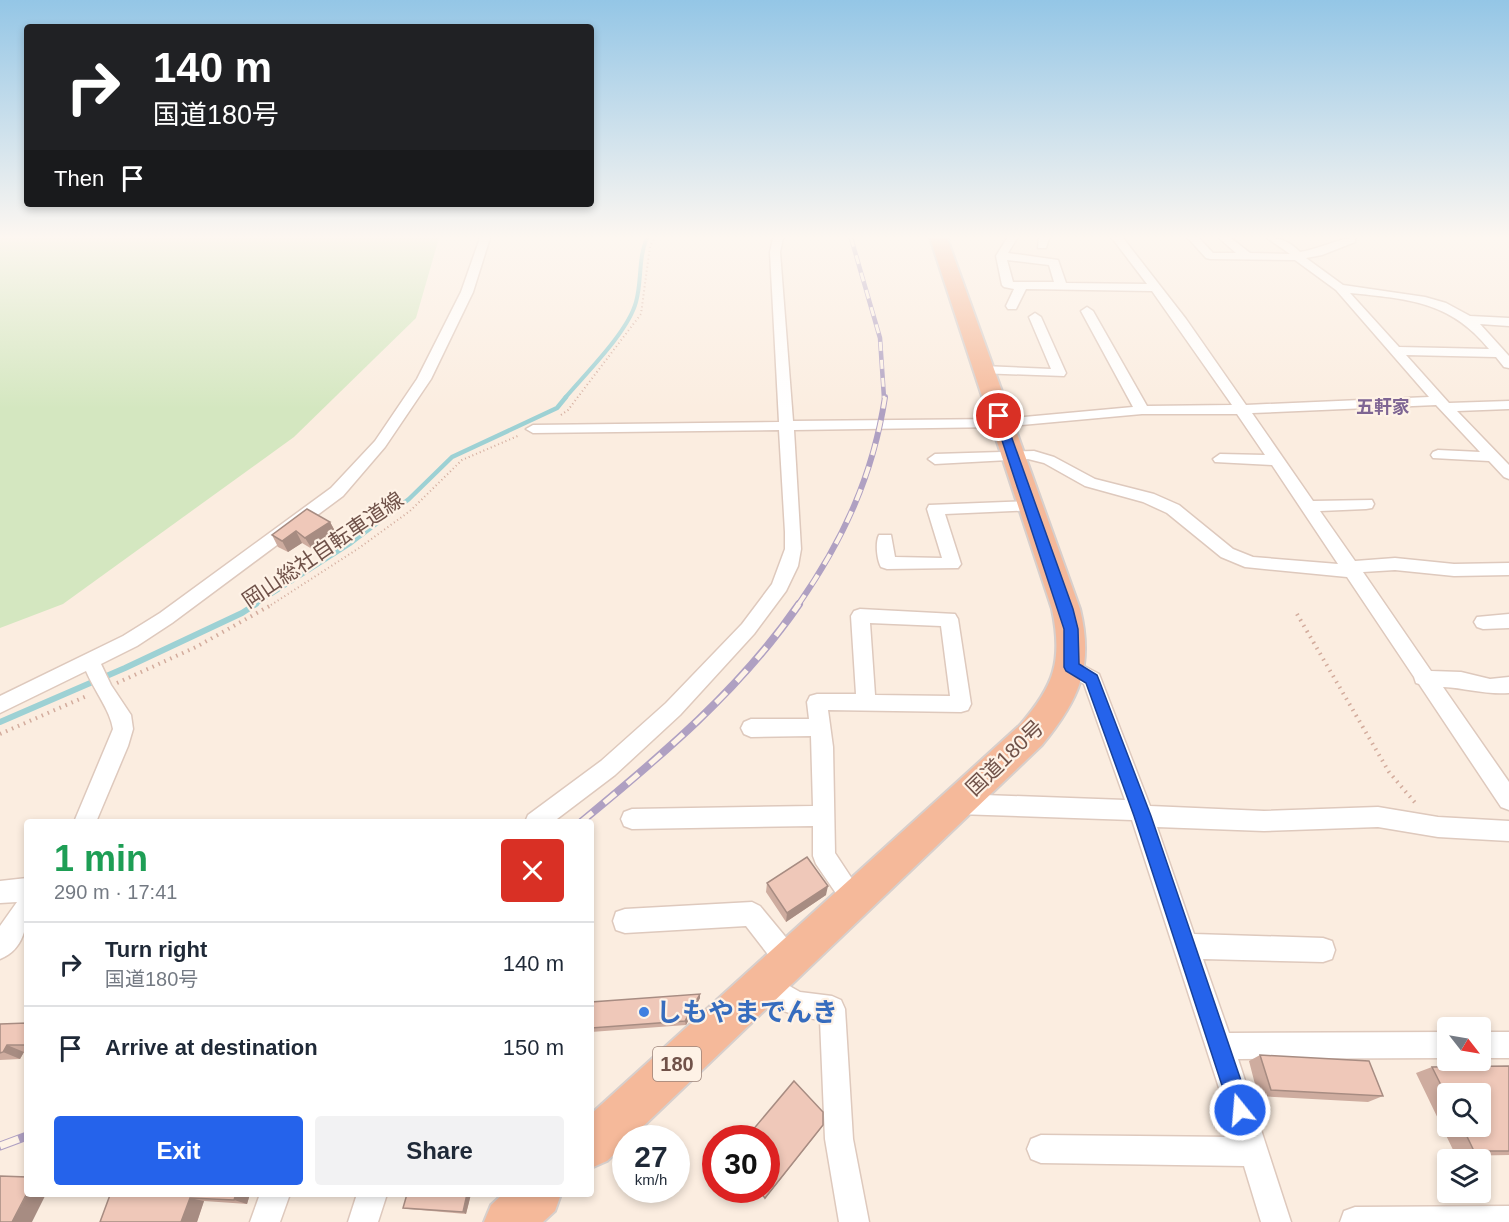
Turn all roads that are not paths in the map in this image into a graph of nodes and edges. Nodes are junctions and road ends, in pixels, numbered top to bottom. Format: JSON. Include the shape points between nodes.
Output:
{"nodes":[{"id":1,"x":465,"y":295,"type":"edge"},
{"id":2,"x":778,"y":295,"type":"edge"},
{"id":3,"x":957,"y":295,"type":"edge"},
{"id":4,"x":1017,"y":295,"type":"edge"},
{"id":5,"x":1074,"y":295,"type":"edge"},
{"id":6,"x":1161,"y":295,"type":"edge"},
{"id":7,"x":1346,"y":295,"type":"edge"},
{"id":8,"x":1382,"y":295,"type":"edge"},
{"id":9,"x":1012,"y":306,"type":"dead end"},
{"id":10,"x":1035,"y":317,"type":"dead end"},
{"id":11,"x":1468,"y":319,"type":"junction"},
{"id":12,"x":1509,"y":322,"type":"edge"},
{"id":13,"x":1395,"y":351,"type":"junction"},
{"id":14,"x":1499,"y":353,"type":"junction"},
{"id":15,"x":1509,"y":364,"type":"edge"},
{"id":16,"x":983,"y":370,"type":"junction"},
{"id":17,"x":1442,"y":404,"type":"junction"},
{"id":18,"x":1509,"y":405,"type":"edge"},
{"id":19,"x":1240,"y":409,"type":"junction"},
{"id":20,"x":1143,"y":410,"type":"junction"},
{"id":21,"x":1001,"y":423,"type":"junction"},
{"id":22,"x":786,"y":425,"type":"junction"},
{"id":23,"x":533,"y":429,"type":"road end"},
{"id":24,"x":1012,"y":455,"type":"junction"},
{"id":25,"x":1438,"y":455,"type":"dead end"},
{"id":26,"x":1492,"y":457,"type":"junction"},
{"id":27,"x":935,"y":459,"type":"dead end"},
{"id":28,"x":1220,"y":459,"type":"dead end"},
{"id":29,"x":1275,"y":460,"type":"junction"},
{"id":30,"x":1509,"y":474,"type":"edge"},
{"id":31,"x":1366,"y":504,"type":"dead end"},
{"id":32,"x":1030,"y":506,"type":"junction"},
{"id":33,"x":1307,"y":506,"type":"junction"},
{"id":34,"x":885,"y":539,"type":"dead end"},
{"id":35,"x":1351,"y":569,"type":"junction"},
{"id":36,"x":1509,"y":569,"type":"edge"},
{"id":37,"x":1509,"y":621,"type":"edge"},
{"id":38,"x":1483,"y":622,"type":"dead end"},
{"id":39,"x":91,"y":662,"type":"junction"},
{"id":40,"x":1071,"y":667,"type":"junction"},
{"id":41,"x":1423,"y":678,"type":"junction"},
{"id":42,"x":1509,"y":685,"type":"edge"},
{"id":43,"x":866,"y":703,"type":"junction"},
{"id":44,"x":0,"y":705,"type":"edge"},
{"id":45,"x":820,"y":727,"type":"junction"},
{"id":46,"x":752,"y":728,"type":"dead end"},
{"id":47,"x":1509,"y":800,"type":"edge"},
{"id":48,"x":957,"y":804,"type":"junction"},
{"id":49,"x":1141,"y":813,"type":"junction"},
{"id":50,"x":824,"y":816,"type":"junction"},
{"id":51,"x":86,"y":819,"type":"edge"},
{"id":52,"x":540,"y":819,"type":"edge"},
{"id":53,"x":632,"y":819,"type":"dead end"},
{"id":54,"x":1509,"y":831,"type":"edge"},
{"id":55,"x":24,"y":889,"type":"edge"},
{"id":56,"x":0,"y":892,"type":"edge"},
{"id":57,"x":854,"y":900,"type":"junction"},
{"id":58,"x":24,"y":912,"type":"edge"},
{"id":59,"x":625,"y":921,"type":"dead end"},
{"id":60,"x":1186,"y":946,"type":"junction"},
{"id":61,"x":0,"y":947,"type":"edge"},
{"id":62,"x":1323,"y":950,"type":"dead end"},
{"id":63,"x":776,"y":972,"type":"junction"},
{"id":64,"x":1437,"y":1045,"type":"edge"},
{"id":65,"x":1491,"y":1045,"type":"edge"},
{"id":66,"x":1509,"y":1045,"type":"edge"},
{"id":67,"x":1220,"y":1046,"type":"junction"},
{"id":68,"x":594,"y":1142,"type":"edge"},
{"id":69,"x":1041,"y":1149,"type":"dead end"},
{"id":70,"x":1253,"y":1152,"type":"junction"},
{"id":71,"x":273,"y":1197,"type":"edge"},
{"id":72,"x":371,"y":1197,"type":"edge"},
{"id":73,"x":535,"y":1197,"type":"edge"},
{"id":74,"x":1509,"y":1221,"type":"edge"},
{"id":75,"x":265,"y":1222,"type":"edge"},
{"id":76,"x":363,"y":1222,"type":"edge"},
{"id":77,"x":508,"y":1222,"type":"edge"},
{"id":78,"x":854,"y":1222,"type":"edge"},
{"id":79,"x":1276,"y":1222,"type":"edge"},
{"id":80,"x":1356,"y":1222,"type":"edge"}],
"edges":[{"from":1,"to":39,"type":"street","via":[[424,379],[380,444],[337,492],[166,618]]},
{"from":2,"to":22,"type":"street"},
{"from":3,"to":16,"type":"highway","name":"国道180号","number":"180"},
{"from":4,"to":9,"type":"street"},
{"from":5,"to":20,"type":"street"},
{"from":6,"to":19,"type":"street"},
{"from":7,"to":13,"type":"street"},
{"from":8,"to":11,"type":"street","via":[[1429,303]]},
{"from":10,"to":16,"type":"street","via":[[1059,373]]},
{"from":11,"to":12,"type":"street"},
{"from":11,"to":14,"type":"street"},
{"from":13,"to":14,"type":"street"},
{"from":13,"to":17,"type":"street"},
{"from":14,"to":15,"type":"street"},
{"from":16,"to":21,"type":"highway","name":"国道180号","number":"180"},
{"from":17,"to":18,"type":"street"},
{"from":17,"to":19,"type":"street"},
{"from":17,"to":26,"type":"street"},
{"from":19,"to":20,"type":"street"},
{"from":19,"to":29,"type":"street"},
{"from":20,"to":21,"type":"street"},
{"from":21,"to":22,"type":"street"},
{"from":21,"to":24,"type":"highway","name":"国道180号","number":"180"},
{"from":22,"to":23,"type":"street"},
{"from":22,"to":52,"type":"street","via":[[793,549],[780,587],[748,629],[673,709],[608,768]]},
{"from":24,"to":27,"type":"street"},
{"from":24,"to":32,"type":"highway","name":"国道180号","number":"180"},
{"from":24,"to":35,"type":"street","via":[[1049,459],[1090,483],[1148,498],[1173,509],[1227,552],[1251,563]]},
{"from":25,"to":26,"type":"street"},
{"from":26,"to":30,"type":"street"},
{"from":28,"to":29,"type":"street"},
{"from":29,"to":33,"type":"street"},
{"from":31,"to":33,"type":"street"},
{"from":32,"to":34,"type":"street","via":[[935,509],[952,564],[887,563]]},
{"from":32,"to":40,"type":"highway","name":"国道180号","number":"180","via":[[1071,629]]},
{"from":33,"to":35,"type":"street"},
{"from":35,"to":36,"type":"street","via":[[1395,564],[1454,570]]},
{"from":35,"to":41,"type":"street"},
{"from":37,"to":38,"type":"street"},
{"from":39,"to":44,"type":"street"},
{"from":39,"to":51,"type":"street","via":[[121,715],[123,729]]},
{"from":40,"to":48,"type":"highway","name":"国道180号","number":"180","via":[[1058,702],[1047,717]]},
{"from":40,"to":49,"type":"street","via":[[1092,680]]},
{"from":41,"to":42,"type":"street","via":[[1461,680],[1490,687]]},
{"from":41,"to":47,"type":"street"},
{"from":43,"to":43,"type":"street","via":[[961,704],[949,619],[860,616]]},
{"from":43,"to":45,"type":"street","via":[[817,702]]},
{"from":45,"to":46,"type":"street"},
{"from":45,"to":50,"type":"street"},
{"from":48,"to":49,"type":"street"},
{"from":48,"to":57,"type":"highway","name":"国道180号","number":"180"},
{"from":49,"to":54,"type":"street","via":[[1264,821],[1378,817],[1438,827]]},
{"from":49,"to":60,"type":"street"},
{"from":50,"to":53,"type":"street"},
{"from":50,"to":57,"type":"street","via":[[824,856]]},
{"from":55,"to":56,"type":"street"},
{"from":57,"to":63,"type":"highway","name":"国道180号","number":"180"},
{"from":58,"to":61,"type":"street"},
{"from":59,"to":63,"type":"street","via":[[752,915]]},
{"from":60,"to":62,"type":"street"},
{"from":60,"to":67,"type":"street"},
{"from":63,"to":68,"type":"highway","name":"国道180号","number":"180"},
{"from":63,"to":78,"type":"street","via":[[796,1004],[832,1009],[838,1139]]},
{"from":64,"to":67,"type":"street"},
{"from":65,"to":66,"type":"street"},
{"from":67,"to":70,"type":"street"},
{"from":69,"to":70,"type":"street"},
{"from":70,"to":79,"type":"street"},
{"from":71,"to":75,"type":"street"},
{"from":72,"to":76,"type":"street"},
{"from":73,"to":77,"type":"highway"},
{"from":74,"to":80,"type":"street"}]}
